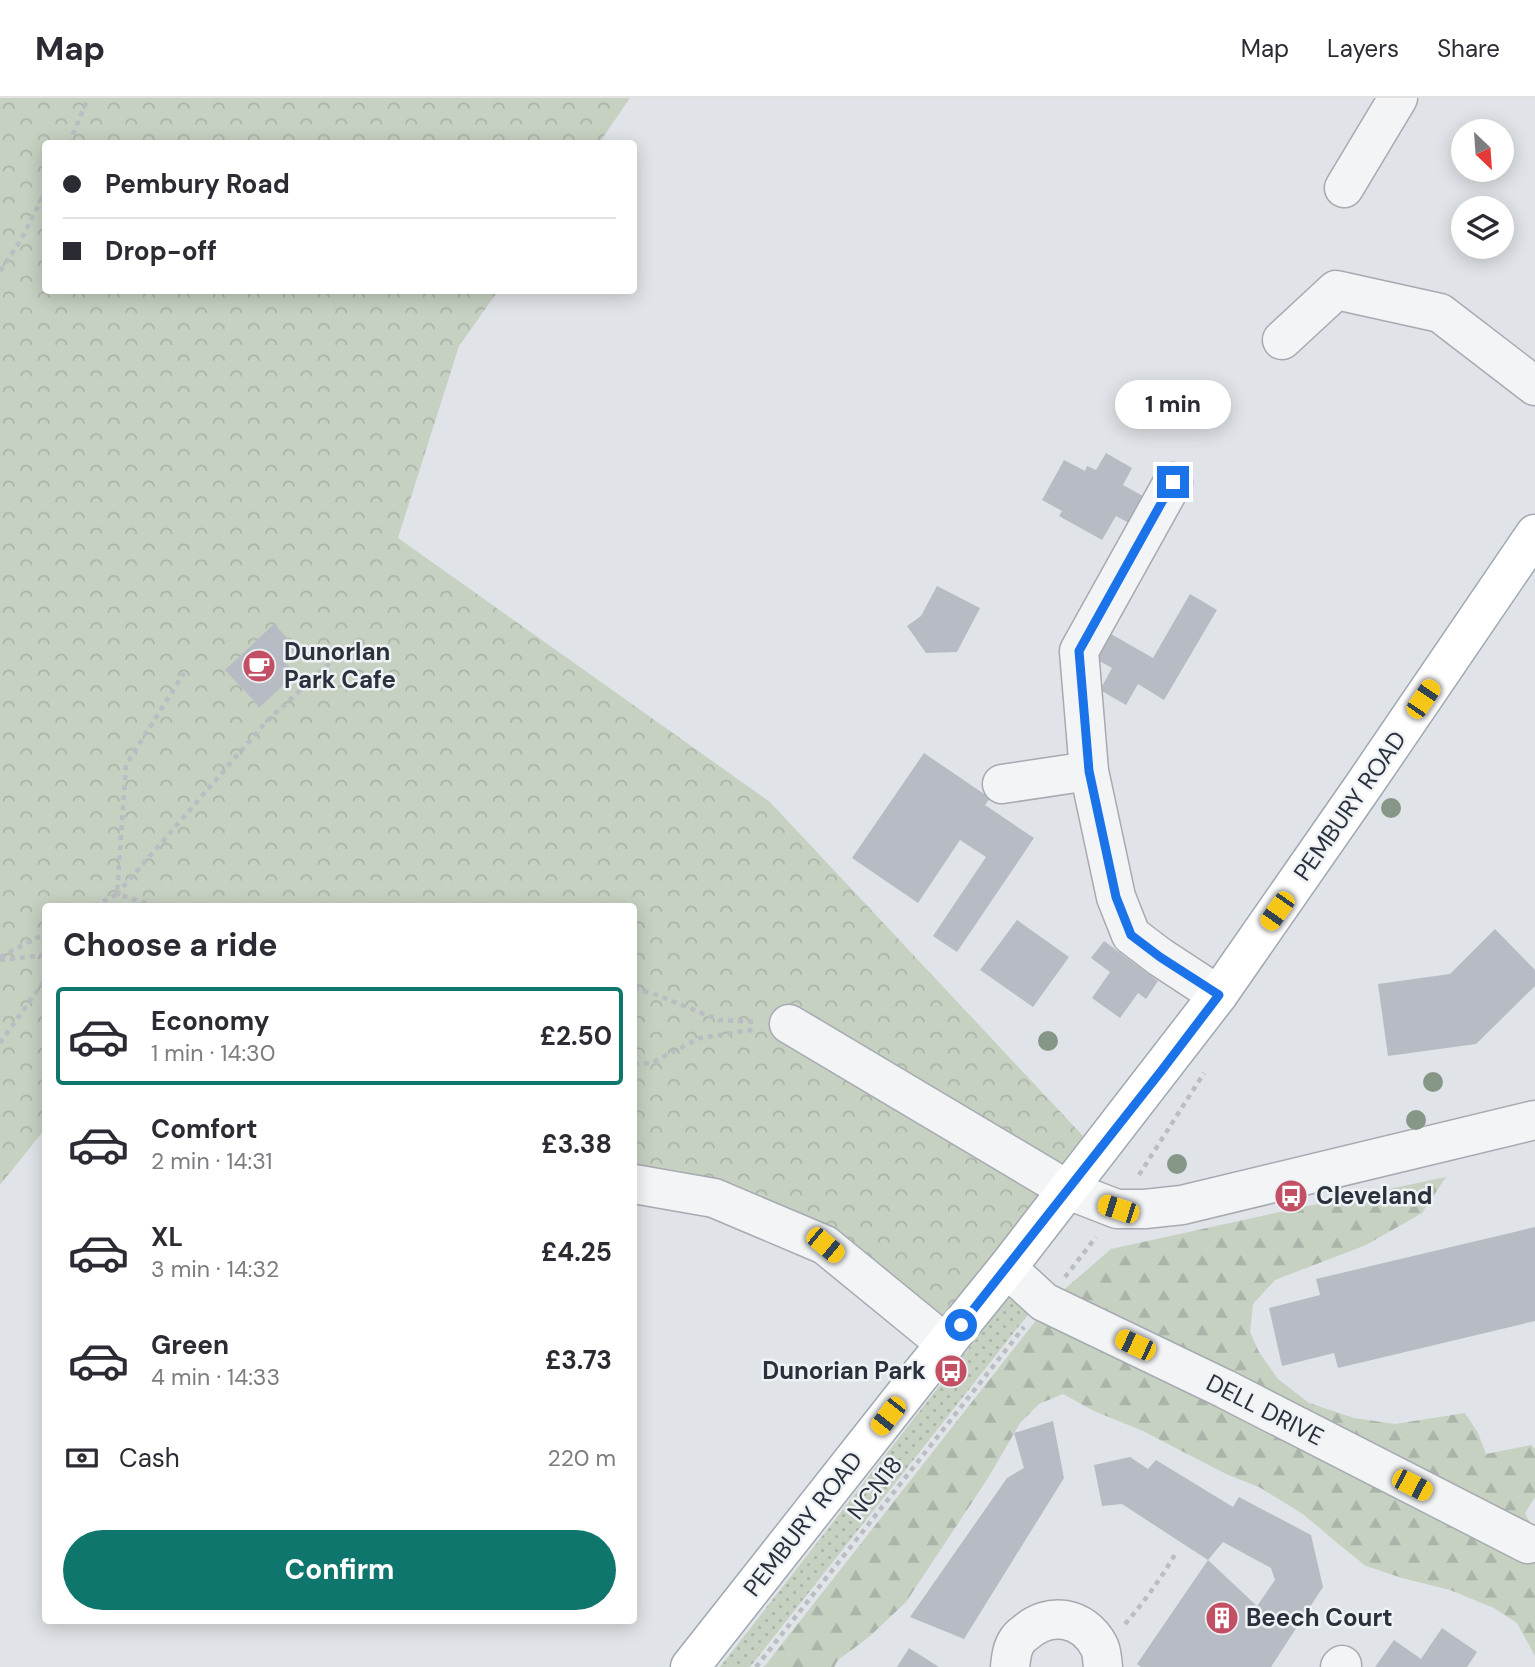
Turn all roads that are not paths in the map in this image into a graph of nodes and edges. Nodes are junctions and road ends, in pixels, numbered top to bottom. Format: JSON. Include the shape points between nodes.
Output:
{"nodes":[{"id":1,"x":1398,"y":98,"type":"edge"},
{"id":2,"x":1344,"y":188,"type":"dead end"},
{"id":3,"x":1282,"y":340,"type":"dead end"},
{"id":4,"x":1535,"y":386,"type":"edge"},
{"id":5,"x":1173,"y":482,"type":"dead end"},
{"id":6,"x":1535,"y":534,"type":"edge"},
{"id":7,"x":1089,"y":771,"type":"junction"},
{"id":8,"x":1002,"y":784,"type":"dead end"},
{"id":9,"x":1219,"y":995,"type":"junction"},
{"id":10,"x":789,"y":1024,"type":"road end"},
{"id":11,"x":1535,"y":1120,"type":"edge"},
{"id":12,"x":637,"y":1185,"type":"edge"},
{"id":13,"x":1068,"y":1190,"type":"junction"},
{"id":14,"x":1007,"y":1268,"type":"junction"},
{"id":15,"x":946,"y":1344,"type":"junction"},
{"id":16,"x":1528,"y":1544,"type":"dead end"},
{"id":17,"x":1101,"y":1657,"type":"edge"},
{"id":18,"x":690,"y":1667,"type":"edge"},
{"id":19,"x":1010,"y":1667,"type":"edge"}],
"edges":[{"from":1,"to":2,"type":"street"},
{"from":3,"to":4,"type":"street","via":[[1336,290],[1440,313]]},
{"from":5,"to":7,"type":"street","via":[[1079,651]]},
{"from":6,"to":9,"type":"main road","name":"PEMBURY ROAD"},
{"from":7,"to":8,"type":"street"},
{"from":7,"to":9,"type":"street","via":[[1116,897],[1131,935]]},
{"from":9,"to":13,"type":"main road","name":"PEMBURY ROAD"},
{"from":10,"to":13,"type":"street"},
{"from":11,"to":13,"type":"street","via":[[1182,1205],[1118,1209]]},
{"from":12,"to":15,"type":"street","via":[[714,1198],[825,1245]]},
{"from":13,"to":14,"type":"main road","name":"PEMBURY ROAD"},
{"from":14,"to":15,"type":"main road","name":"PEMBURY ROAD"},
{"from":14,"to":16,"type":"street","name":"DELL DRIVE","via":[[1044,1302]]},
{"from":15,"to":18,"type":"main road","name":"PEMBURY ROAD"},
{"from":17,"to":19,"type":"street","via":[[1084,1628],[1059,1619],[1033,1625],[1017,1641]]}]}
